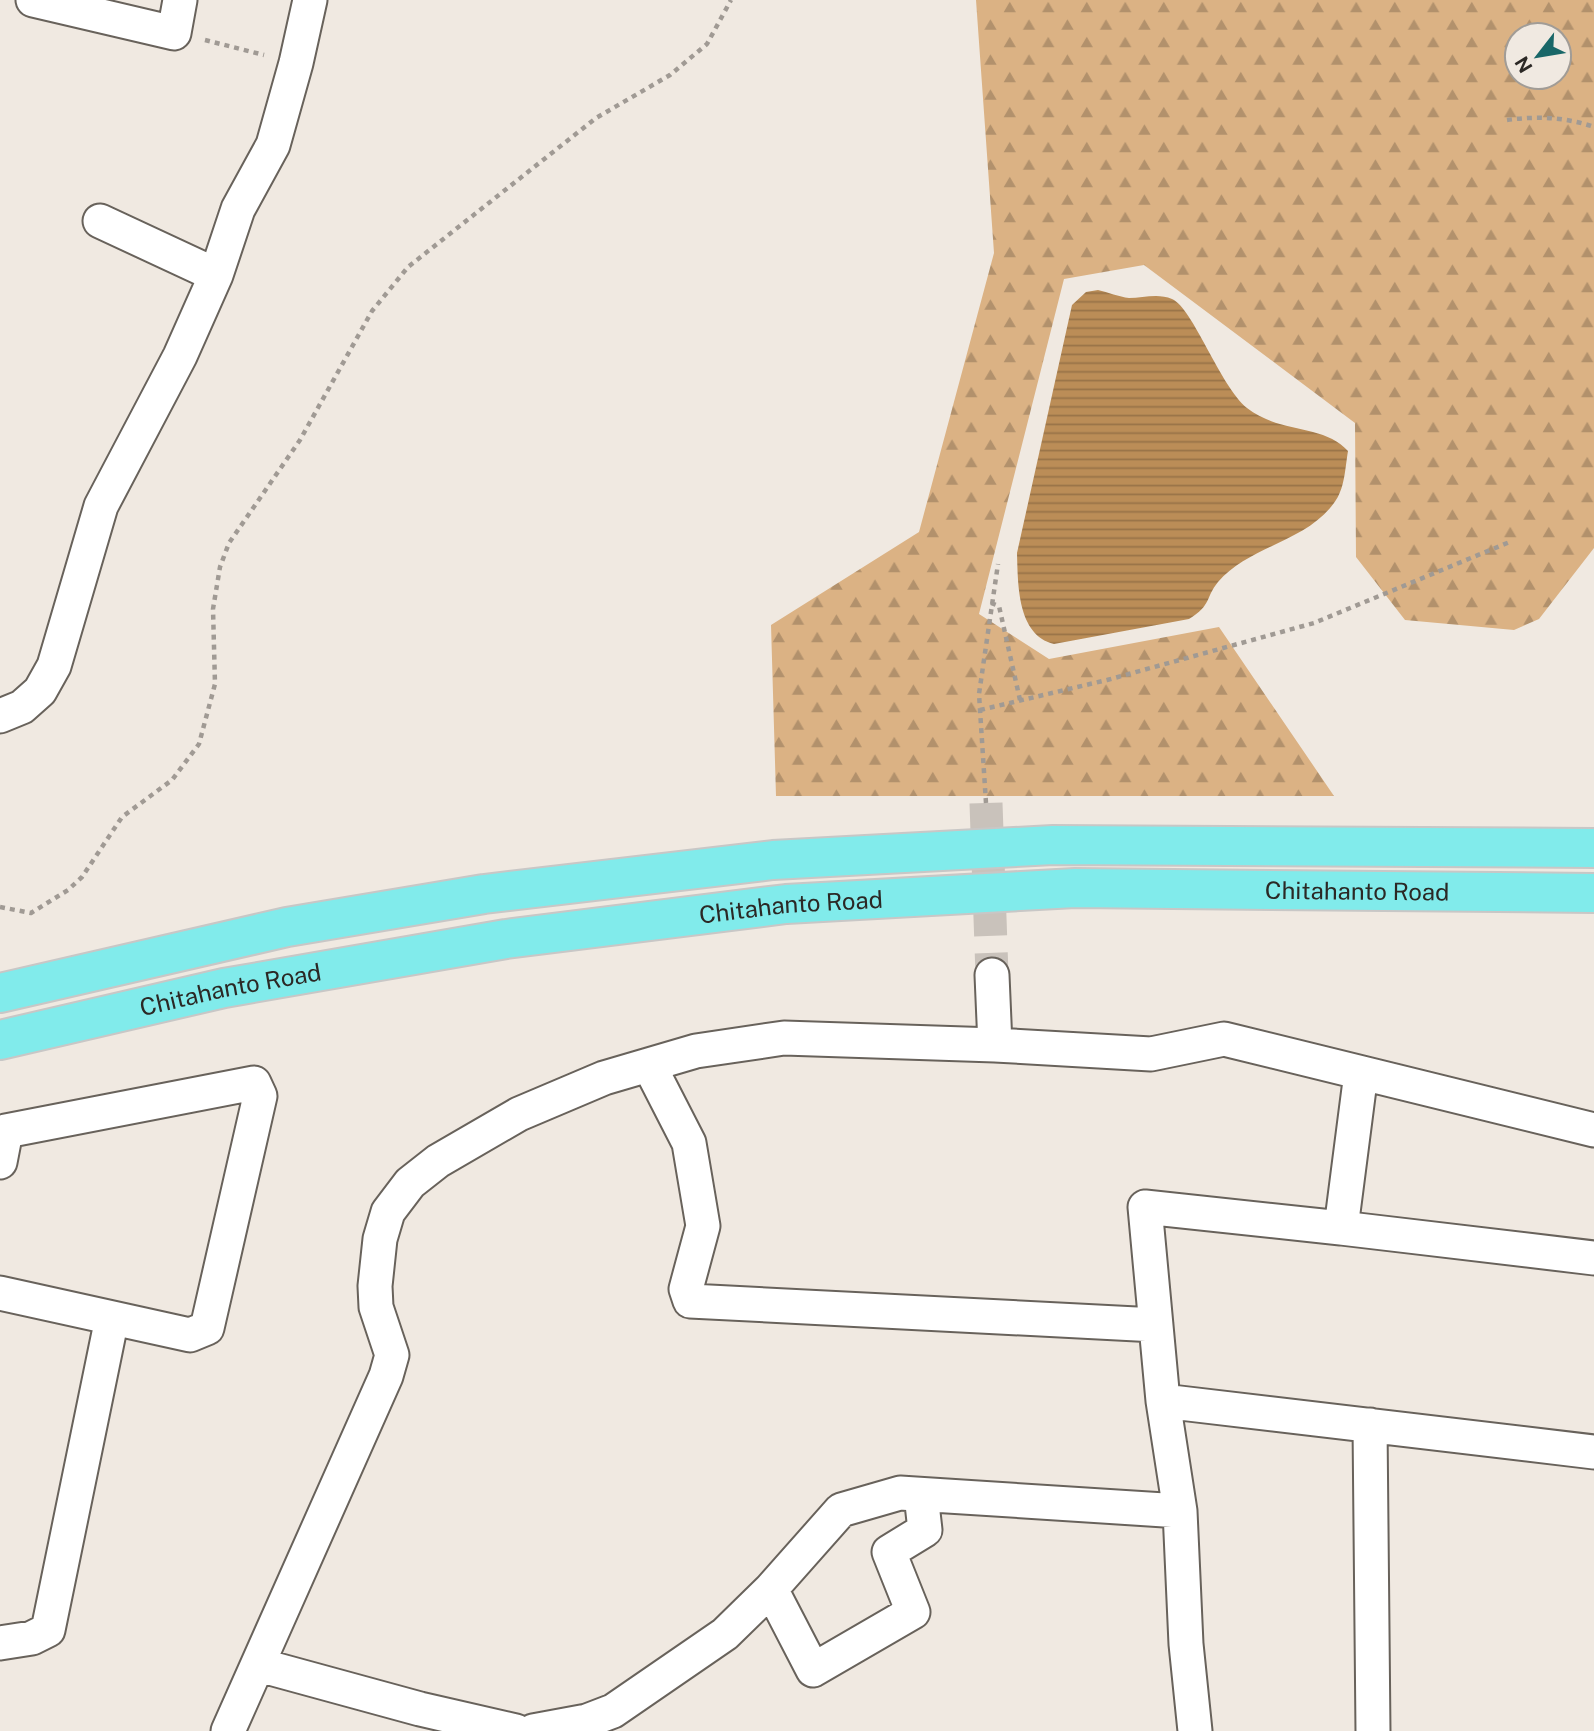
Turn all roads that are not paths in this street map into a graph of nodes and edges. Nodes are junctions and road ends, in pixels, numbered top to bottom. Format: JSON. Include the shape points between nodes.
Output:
{"nodes":[{"id":1,"x":33,"y":0,"type":"edge"},
{"id":2,"x":180,"y":0,"type":"edge"},
{"id":3,"x":310,"y":0,"type":"edge"},
{"id":4,"x":100,"y":220,"type":"dead end"},
{"id":5,"x":216,"y":275,"type":"junction"},
{"id":6,"x":0,"y":716,"type":"edge"},
{"id":7,"x":1594,"y":848,"type":"edge"},
{"id":8,"x":1594,"y":893,"type":"edge"},
{"id":9,"x":992,"y":975,"type":"tunnel mouth"},
{"id":10,"x":4,"y":991,"type":"edge"},
{"id":11,"x":0,"y":1040,"type":"edge"},
{"id":12,"x":995,"y":1045,"type":"junction"},
{"id":13,"x":649,"y":1065,"type":"junction"},
{"id":14,"x":1361,"y":1073,"type":"junction"},
{"id":15,"x":1594,"y":1130,"type":"edge"},
{"id":16,"x":0,"y":1162,"type":"edge"},
{"id":17,"x":1341,"y":1227,"type":"junction"},
{"id":18,"x":1594,"y":1258,"type":"edge"},
{"id":19,"x":0,"y":1293,"type":"edge"},
{"id":20,"x":112,"y":1318,"type":"junction"},
{"id":21,"x":1156,"y":1325,"type":"junction"},
{"id":22,"x":1163,"y":1401,"type":"junction"},
{"id":23,"x":1370,"y":1425,"type":"junction"},
{"id":24,"x":1594,"y":1452,"type":"edge"},
{"id":25,"x":921,"y":1495,"type":"junction"},
{"id":26,"x":1180,"y":1511,"type":"junction"},
{"id":27,"x":771,"y":1590,"type":"junction"},
{"id":28,"x":0,"y":1643,"type":"edge"},
{"id":29,"x":259,"y":1665,"type":"junction"},
{"id":30,"x":443,"y":1723,"type":"edge"},
{"id":31,"x":590,"y":1726,"type":"edge"},
{"id":32,"x":228,"y":1731,"type":"edge"},
{"id":33,"x":516,"y":1731,"type":"edge"},
{"id":34,"x":533,"y":1731,"type":"edge"},
{"id":35,"x":1195,"y":1731,"type":"edge"},
{"id":36,"x":1373,"y":1731,"type":"edge"}],
"edges":[{"from":1,"to":2,"type":"street","via":[[174,33]]},
{"from":3,"to":5,"type":"street","via":[[273,145],[238,209]]},
{"from":4,"to":5,"type":"street"},
{"from":5,"to":6,"type":"street","via":[[180,356],[102,506],[54,666],[40,691],[22,707]]},
{"from":7,"to":10,"type":"highway","name":"Chitahanto Road","via":[[1053,845],[773,860],[484,894],[300,925]]},
{"from":8,"to":11,"type":"highway","name":"Chitahanto Road","via":[[1075,888],[786,904],[506,939],[224,988]]},
{"from":9,"to":12,"type":"street"},
{"from":12,"to":13,"type":"street","via":[[784,1038],[696,1051]]},
{"from":12,"to":14,"type":"street","via":[[1151,1054],[1224,1039]]},
{"from":13,"to":21,"type":"street","via":[[690,1143],[702,1226],[686,1289],[690,1301]]},
{"from":13,"to":29,"type":"street","via":[[519,1114],[438,1161],[410,1183],[388,1212],[375,1286],[376,1307],[391,1355],[386,1376]]},
{"from":14,"to":15,"type":"street"},
{"from":14,"to":17,"type":"street"},
{"from":16,"to":20,"type":"street","via":[[6,1131],[254,1083],[260,1096],[207,1328],[190,1335]]},
{"from":17,"to":18,"type":"street"},
{"from":17,"to":21,"type":"street","via":[[1145,1207]]},
{"from":19,"to":20,"type":"street"},
{"from":20,"to":28,"type":"street","via":[[48,1630],[32,1638]]},
{"from":21,"to":22,"type":"street"},
{"from":22,"to":23,"type":"street"},
{"from":22,"to":26,"type":"street"},
{"from":23,"to":24,"type":"street"},
{"from":23,"to":36,"type":"street"},
{"from":25,"to":26,"type":"street"},
{"from":25,"to":27,"type":"street","via":[[900,1493],[841,1510]]},
{"from":25,"to":27,"type":"street","via":[[925,1530],[889,1552],[913,1612],[813,1670]]},
{"from":26,"to":35,"type":"street"},
{"from":27,"to":31,"type":"street","via":[[725,1634]]},
{"from":29,"to":30,"type":"street"},
{"from":29,"to":32,"type":"street"},
{"from":30,"to":33,"type":"street"},
{"from":31,"to":34,"type":"street"}]}
